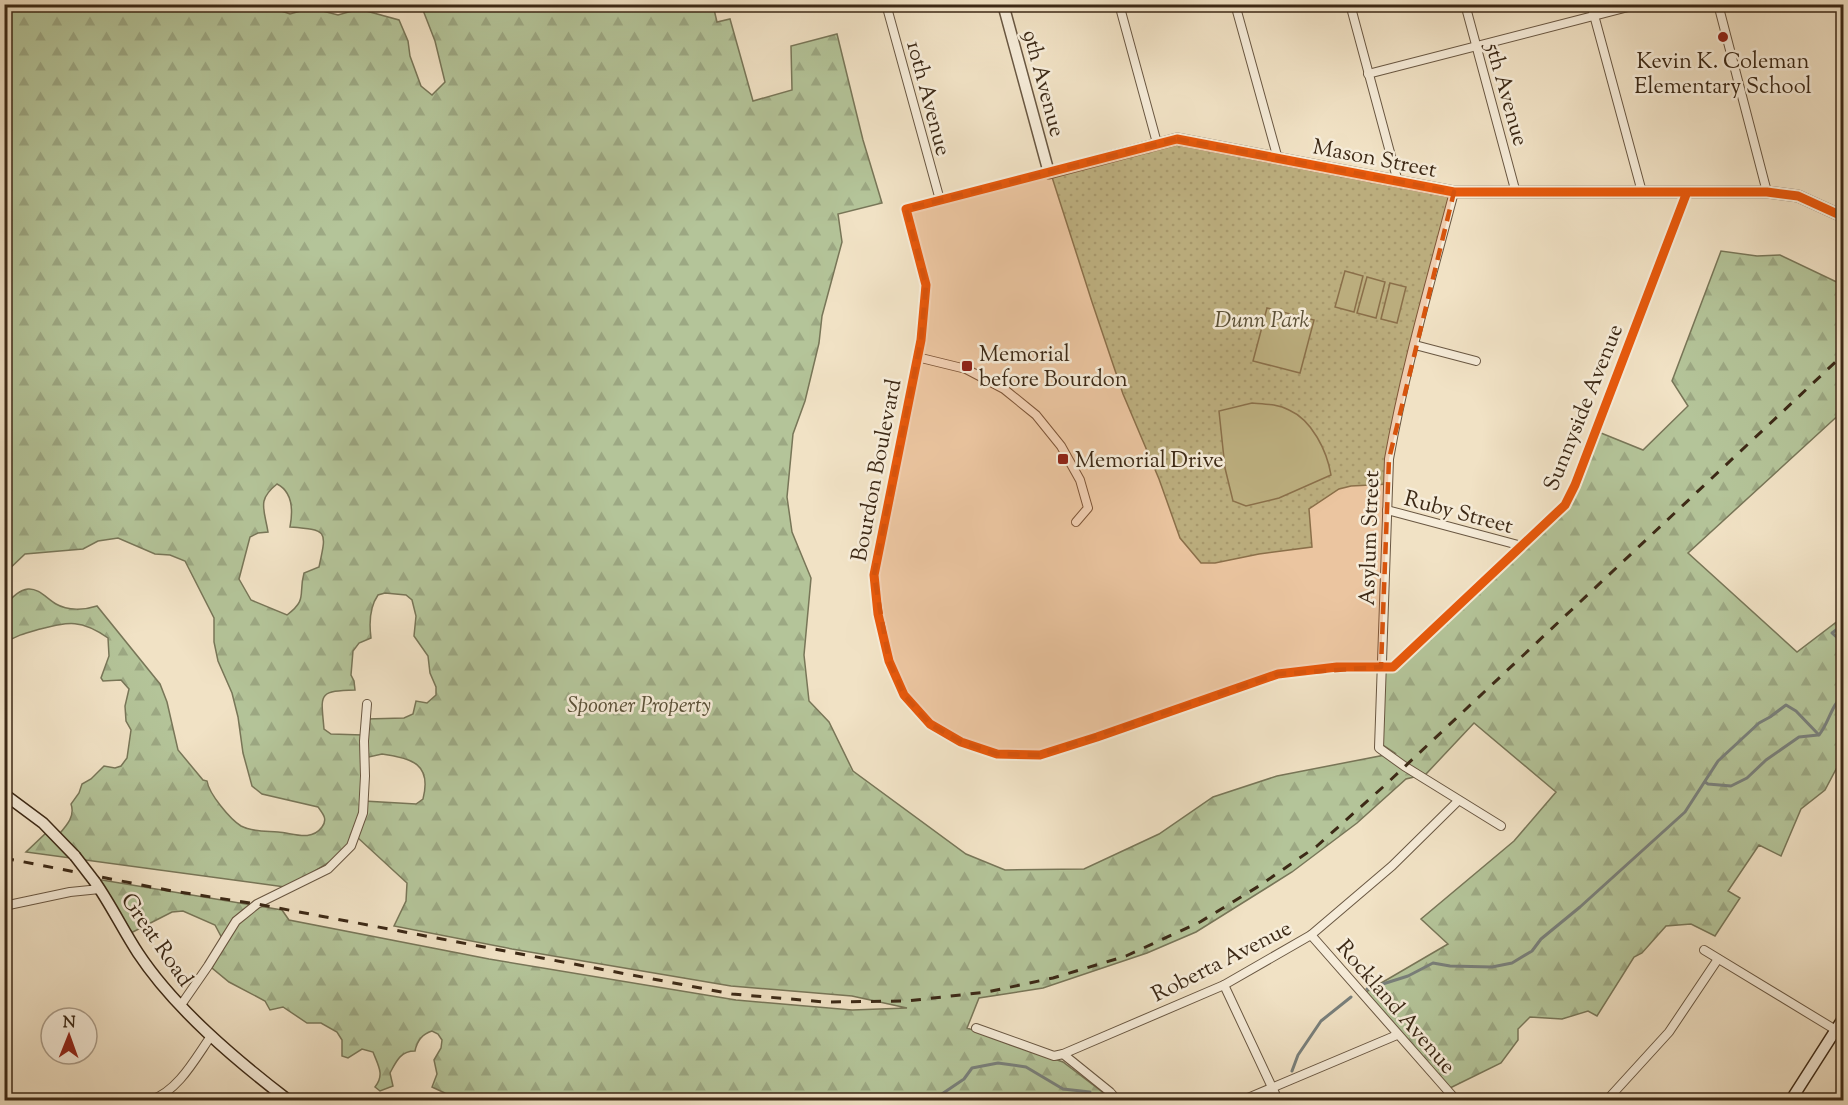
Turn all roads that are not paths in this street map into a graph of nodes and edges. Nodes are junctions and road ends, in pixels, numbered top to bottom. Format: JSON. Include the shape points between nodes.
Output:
{"nodes":[{"id":1,"x":886,"y":4,"type":"edge"},
{"id":2,"x":1003,"y":4,"type":"edge"},
{"id":3,"x":1119,"y":4,"type":"edge"},
{"id":4,"x":1235,"y":4,"type":"edge"},
{"id":5,"x":1350,"y":4,"type":"edge"},
{"id":6,"x":1465,"y":4,"type":"edge"},
{"id":7,"x":1591,"y":4,"type":"edge"},
{"id":8,"x":1640,"y":4,"type":"edge"},
{"id":9,"x":1718,"y":4,"type":"edge"},
{"id":10,"x":1594,"y":17,"type":"junction"},
{"id":11,"x":1476,"y":47,"type":"junction"},
{"id":12,"x":1368,"y":74,"type":"junction"},
{"id":13,"x":1157,"y":143,"type":"junction"},
{"id":14,"x":1278,"y":159,"type":"junction"},
{"id":15,"x":1049,"y":173,"type":"junction"},
{"id":16,"x":1398,"y":182,"type":"junction"},
{"id":17,"x":1454,"y":192,"type":"junction"},
{"id":18,"x":1642,"y":192,"type":"junction"},
{"id":19,"x":1687,"y":192,"type":"junction"},
{"id":20,"x":1767,"y":192,"type":"junction"},
{"id":21,"x":1516,"y":193,"type":"junction"},
{"id":22,"x":940,"y":200,"type":"junction"},
{"id":23,"x":906,"y":209,"type":"joint"},
{"id":24,"x":1844,"y":217,"type":"edge"},
{"id":25,"x":1415,"y":345,"type":"junction"},
{"id":26,"x":918,"y":357,"type":"junction"},
{"id":27,"x":1476,"y":362,"type":"dead end"},
{"id":28,"x":1387,"y":510,"type":"junction"},
{"id":29,"x":1076,"y":522,"type":"dead end"},
{"id":30,"x":1522,"y":546,"type":"junction"},
{"id":31,"x":1381,"y":667,"type":"junction"},
{"id":32,"x":367,"y":704,"type":"dead end"},
{"id":33,"x":4,"y":794,"type":"edge"},
{"id":34,"x":1458,"y":801,"type":"junction"},
{"id":35,"x":1501,"y":826,"type":"dead end"},
{"id":36,"x":98,"y":886,"type":"junction"},
{"id":37,"x":4,"y":906,"type":"edge"},
{"id":38,"x":1311,"y":935,"type":"junction"},
{"id":39,"x":1704,"y":950,"type":"dead end"},
{"id":40,"x":1718,"y":959,"type":"junction"},
{"id":41,"x":1224,"y":985,"type":"junction"},
{"id":42,"x":181,"y":1005,"type":"junction"},
{"id":43,"x":1844,"y":1017,"type":"edge"},
{"id":44,"x":976,"y":1028,"type":"dead end"},
{"id":45,"x":1839,"y":1032,"type":"edge"},
{"id":46,"x":1397,"y":1035,"type":"junction"},
{"id":47,"x":211,"y":1036,"type":"junction"},
{"id":48,"x":1063,"y":1054,"type":"junction"},
{"id":49,"x":1273,"y":1089,"type":"junction"},
{"id":50,"x":151,"y":1101,"type":"edge"},
{"id":51,"x":288,"y":1101,"type":"edge"},
{"id":52,"x":1117,"y":1101,"type":"edge"},
{"id":53,"x":1243,"y":1101,"type":"edge"},
{"id":54,"x":1278,"y":1101,"type":"edge"},
{"id":55,"x":1456,"y":1101,"type":"edge"},
{"id":56,"x":1607,"y":1101,"type":"edge"},
{"id":57,"x":1791,"y":1101,"type":"edge"}],
"edges":[{"from":1,"to":22,"type":"street","name":"10th Avenue"},
{"from":2,"to":15,"type":"street","name":"9th Avenue"},
{"from":3,"to":13,"type":"street"},
{"from":4,"to":14,"type":"street"},
{"from":5,"to":12,"type":"street"},
{"from":6,"to":11,"type":"street","name":"5th Avenue"},
{"from":7,"to":10,"type":"street"},
{"from":8,"to":10,"type":"street"},
{"from":9,"to":20,"type":"street"},
{"from":10,"to":11,"type":"street"},
{"from":10,"to":18,"type":"street"},
{"from":11,"to":12,"type":"street"},
{"from":11,"to":21,"type":"street","name":"5th Avenue"},
{"from":12,"to":16,"type":"street"},
{"from":13,"to":14,"type":"street","name":"Mason Street","via":[[1177,139]]},
{"from":13,"to":15,"type":"street","name":"Mason Street"},
{"from":14,"to":16,"type":"street","name":"Mason Street"},
{"from":15,"to":22,"type":"street","name":"Mason Street"},
{"from":16,"to":17,"type":"street","name":"Mason Street"},
{"from":17,"to":21,"type":"street","name":"Mason Street"},
{"from":17,"to":25,"type":"street","name":"Asylum Street"},
{"from":18,"to":19,"type":"street","name":"Mason Street"},
{"from":18,"to":21,"type":"street","name":"Mason Street"},
{"from":19,"to":20,"type":"street","name":"Mason Street"},
{"from":19,"to":30,"type":"street","name":"Sunnyside Avenue","via":[[1575,484],[1565,505]]},
{"from":20,"to":24,"type":"street","name":"Mason Street","via":[[1798,196]]},
{"from":22,"to":23,"type":"street","name":"Mason Street"},
{"from":23,"to":26,"type":"street","name":"Bourdon Boulevard","via":[[926,285]]},
{"from":25,"to":27,"type":"street"},
{"from":25,"to":28,"type":"street","name":"Asylum Street","via":[[1389,459]]},
{"from":26,"to":29,"type":"street","via":[[966,369],[1004,389],[1036,415],[1061,446],[1080,480],[1088,508]]},
{"from":26,"to":31,"type":"street","name":"Bourdon Boulevard","via":[[874,575],[889,661],[904,696],[930,724],[961,742],[997,754],[1040,754],[1278,674]]},
{"from":28,"to":30,"type":"street","name":"Ruby Street"},
{"from":28,"to":31,"type":"street","name":"Asylum Street"},
{"from":30,"to":31,"type":"street","name":"Sunnyside Avenue","via":[[1393,667]]},
{"from":31,"to":34,"type":"street","name":"Asylum Street","via":[[1379,748]]},
{"from":32,"to":42,"type":"street","via":[[363,813],[351,846],[328,869],[257,904],[236,921]]},
{"from":33,"to":36,"type":"street","name":"Great Road","bridge":true,"via":[[43,823]]},
{"from":34,"to":35,"type":"street","name":"Asylum Street"},
{"from":34,"to":38,"type":"street","name":"Roberta Avenue","via":[[1392,866]]},
{"from":36,"to":37,"type":"street"},
{"from":36,"to":42,"type":"street","name":"Great Road","via":[[139,954]]},
{"from":38,"to":41,"type":"street","name":"Roberta Avenue"},
{"from":38,"to":46,"type":"street","name":"Rockland Avenue"},
{"from":39,"to":40,"type":"street"},
{"from":40,"to":45,"type":"street"},
{"from":40,"to":56,"type":"street","via":[[1669,1032]]},
{"from":41,"to":48,"type":"street","name":"Roberta Avenue"},
{"from":41,"to":49,"type":"street"},
{"from":42,"to":47,"type":"street","name":"Great Road"},
{"from":43,"to":45,"type":"street"},
{"from":44,"to":48,"type":"street","via":[[1054,1056]]},
{"from":45,"to":57,"type":"street"},
{"from":46,"to":49,"type":"street"},
{"from":46,"to":55,"type":"street","name":"Rockland Avenue"},
{"from":47,"to":50,"type":"street","via":[[182,1077]]},
{"from":47,"to":51,"type":"street","name":"Great Road"},
{"from":48,"to":52,"type":"street"},
{"from":49,"to":53,"type":"street"},
{"from":49,"to":54,"type":"street"}]}
